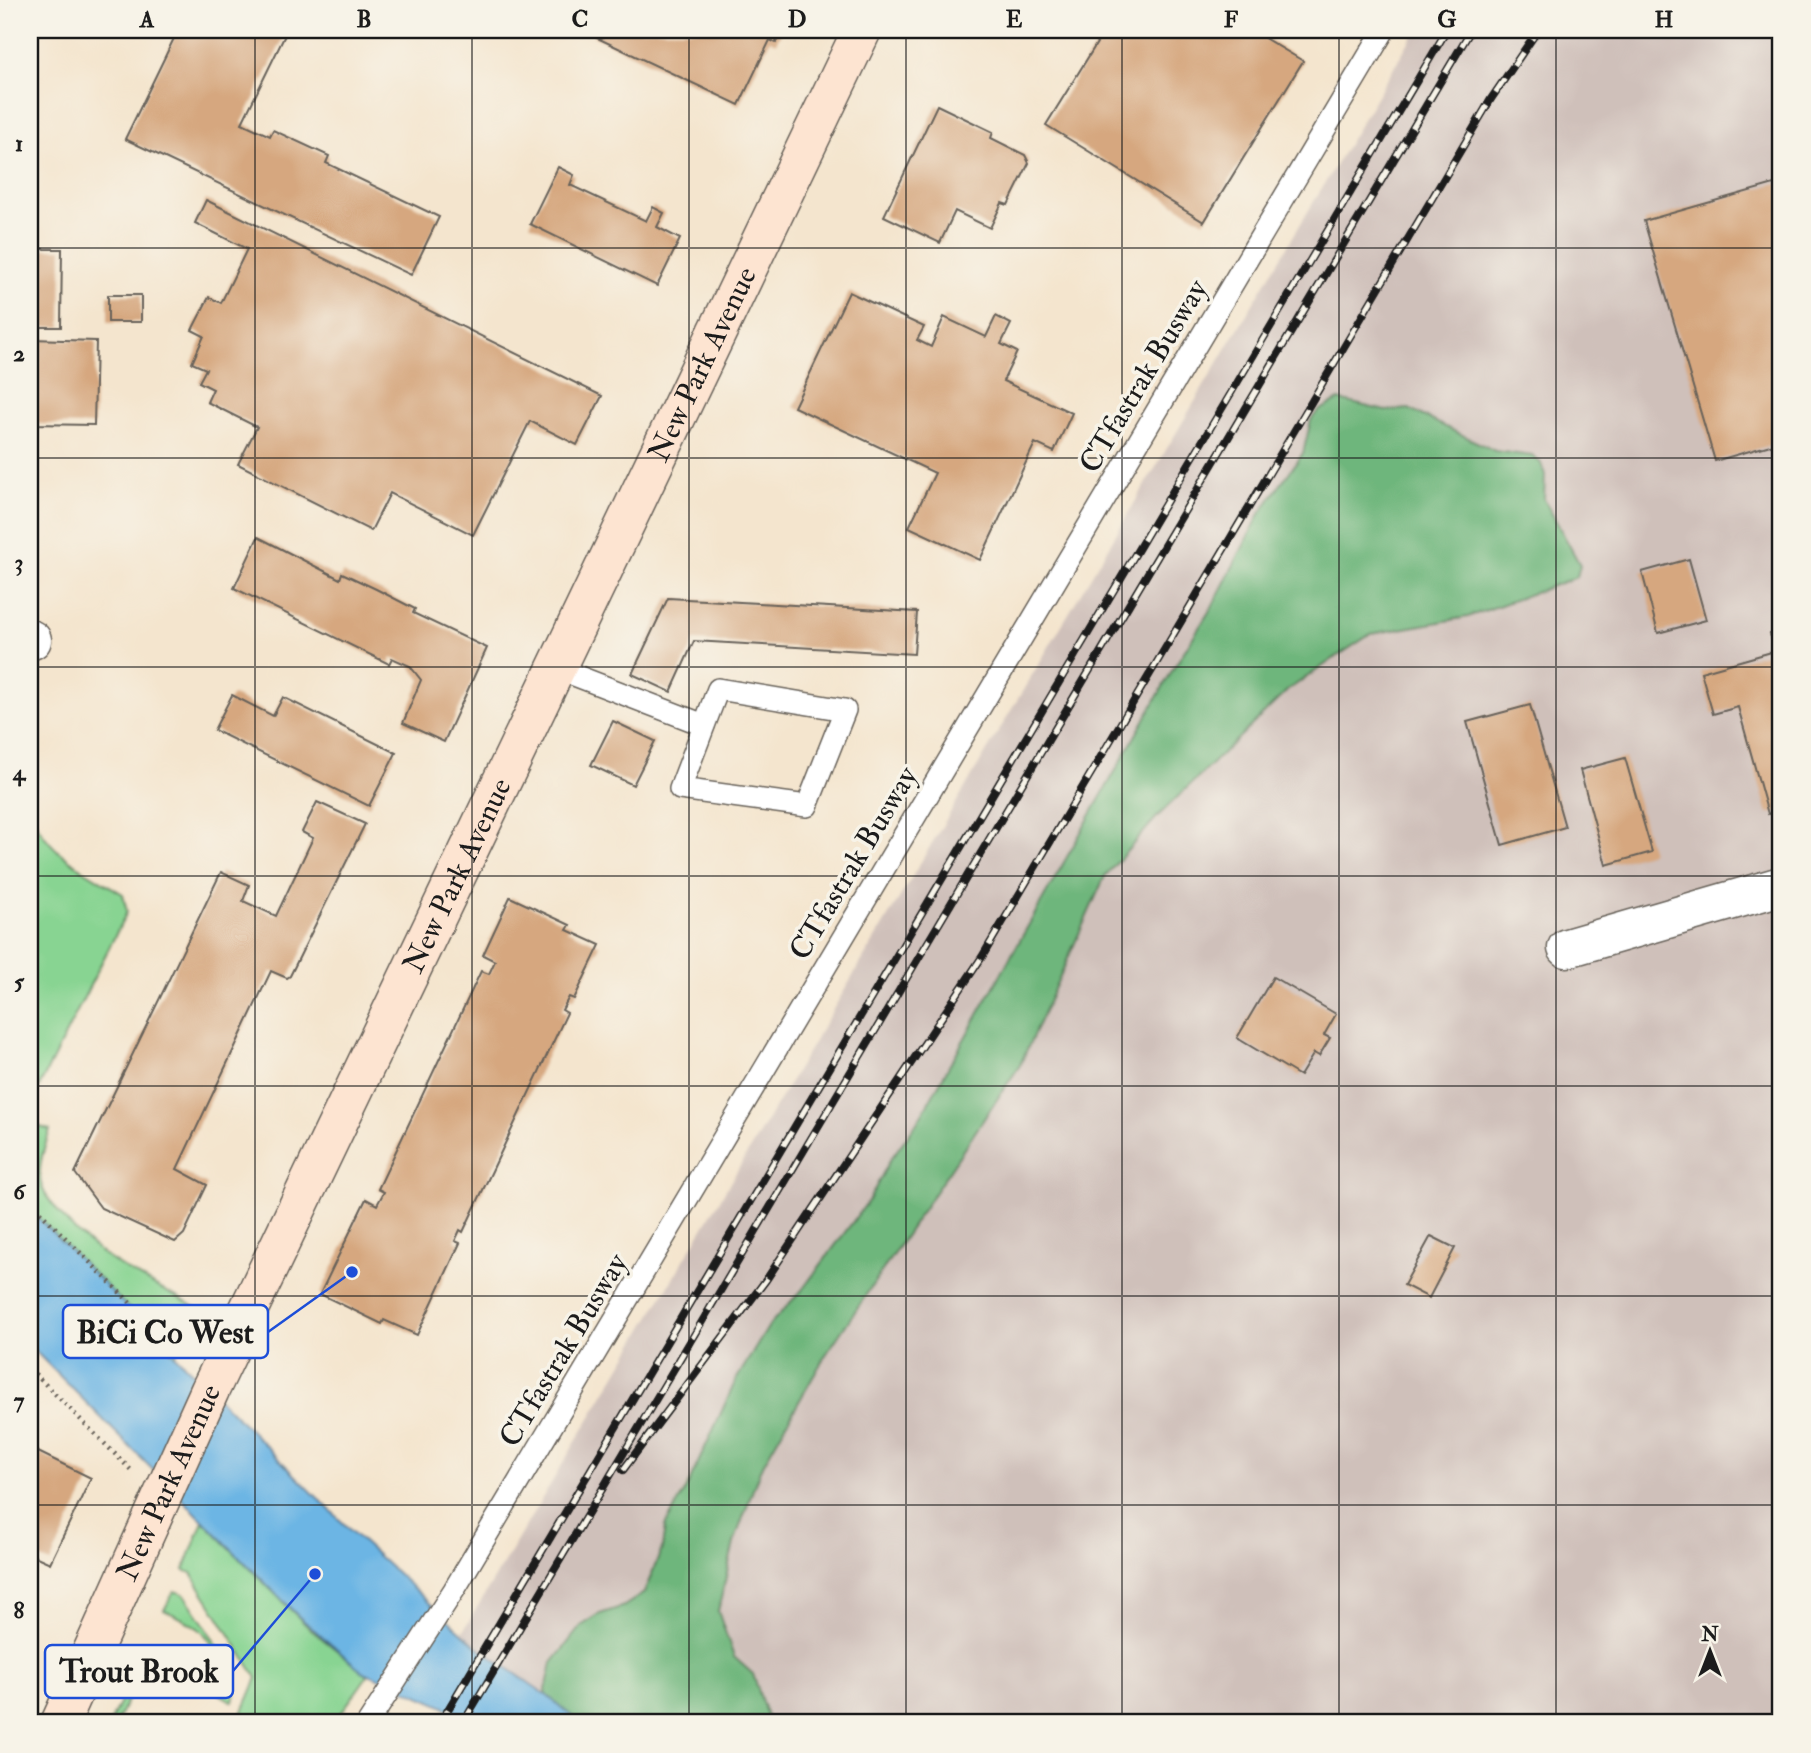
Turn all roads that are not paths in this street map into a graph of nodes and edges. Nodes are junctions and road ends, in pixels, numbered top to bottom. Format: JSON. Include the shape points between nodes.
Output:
{"nodes":[{"id":1,"x":862,"y":30,"type":"edge"},
{"id":2,"x":1384,"y":30,"type":"edge"},
{"id":3,"x":556,"y":668,"type":"junction"},
{"id":4,"x":704,"y":725,"type":"junction"},
{"id":5,"x":1781,"y":886,"type":"edge"},
{"id":6,"x":1567,"y":948,"type":"dead end"},
{"id":7,"x":60,"y":1723,"type":"edge"},
{"id":8,"x":368,"y":1723,"type":"edge"}],
"edges":[{"from":1,"to":3,"type":"main road","name":"New Park Avenue"},
{"from":2,"to":8,"type":"lane","name":"CTfastrak Busway","via":[[454,1590]]},
{"from":3,"to":4,"type":"lane"},
{"from":3,"to":7,"type":"main road","name":"New Park Avenue","via":[[210,1390]]},
{"from":4,"to":4,"type":"lane","via":[[680,789],[807,806],[845,710],[718,689]]},
{"from":5,"to":6,"type":"street"}]}
